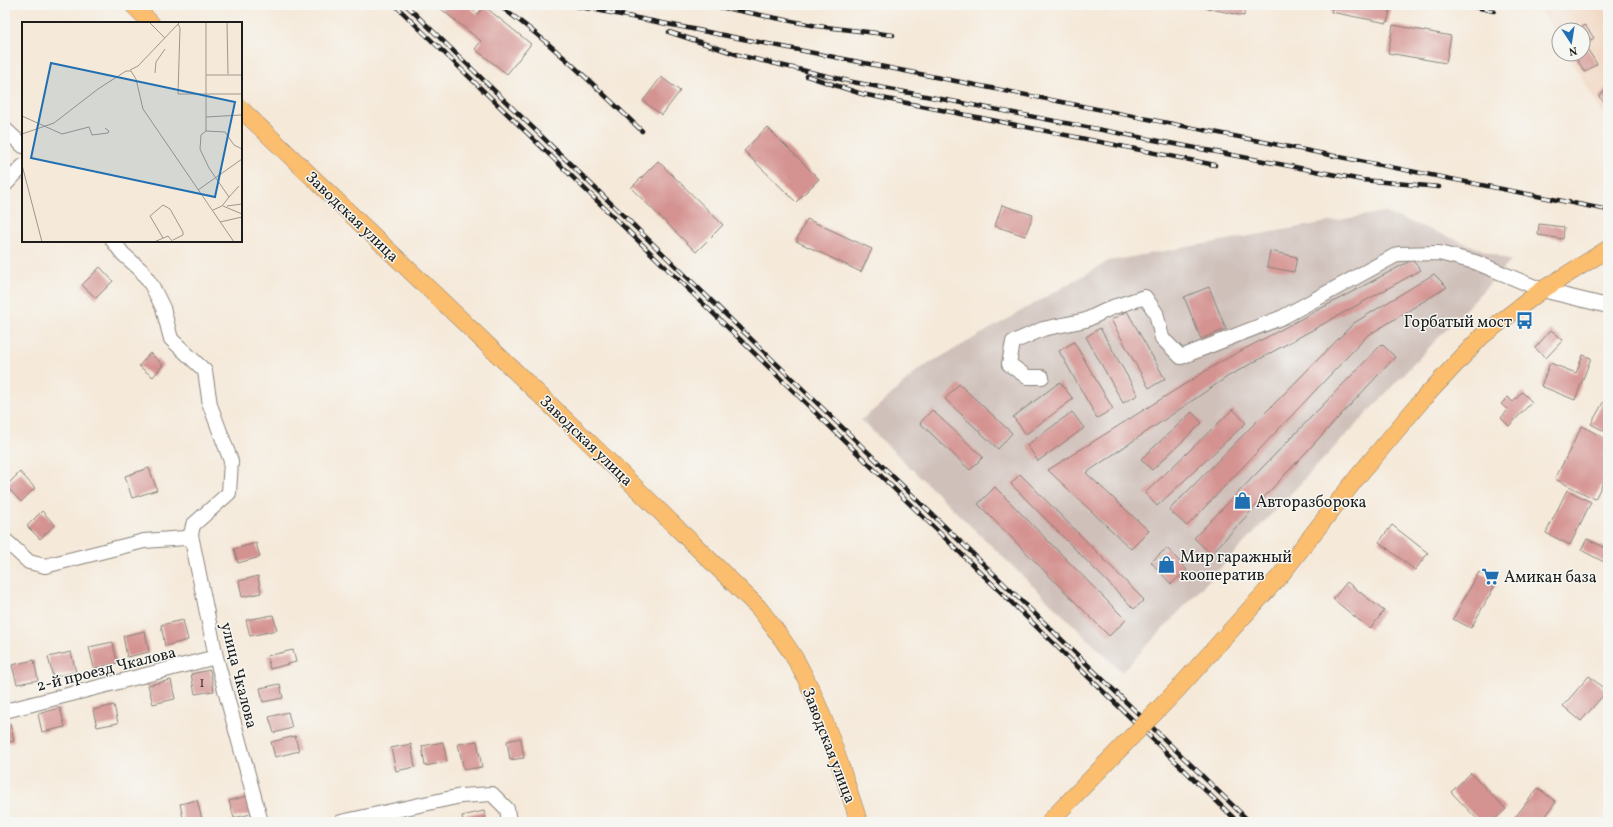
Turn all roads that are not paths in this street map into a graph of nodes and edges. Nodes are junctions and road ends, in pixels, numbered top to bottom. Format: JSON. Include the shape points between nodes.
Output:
{"nodes":[{"id":1,"x":133,"y":5,"type":"edge"},
{"id":2,"x":150,"y":22,"type":"edge"},
{"id":3,"x":242,"y":110,"type":"edge"},
{"id":4,"x":5,"y":129,"type":"edge"},
{"id":5,"x":22,"y":145,"type":"edge"},
{"id":6,"x":22,"y":167,"type":"edge"},
{"id":7,"x":5,"y":185,"type":"edge"},
{"id":8,"x":114,"y":242,"type":"edge"},
{"id":9,"x":1608,"y":249,"type":"edge"},
{"id":10,"x":1542,"y":290,"type":"junction"},
{"id":11,"x":1608,"y":306,"type":"edge"},
{"id":12,"x":1042,"y":377,"type":"dead end"},
{"id":13,"x":191,"y":535,"type":"junction"},
{"id":14,"x":5,"y":540,"type":"edge"},
{"id":15,"x":216,"y":657,"type":"junction"},
{"id":16,"x":5,"y":711,"type":"edge"},
{"id":17,"x":508,"y":816,"type":"edge"},
{"id":18,"x":261,"y":822,"type":"edge"},
{"id":19,"x":340,"y":822,"type":"edge"},
{"id":20,"x":859,"y":822,"type":"edge"},
{"id":21,"x":1049,"y":822,"type":"edge"}],
"edges":[{"from":1,"to":2,"type":"main road"},
{"from":3,"to":20,"type":"main road","name":"Заводская улица","via":[[586,439],[758,608],[780,635],[807,683],[825,722]]},
{"from":4,"to":5,"type":"street"},
{"from":6,"to":7,"type":"street"},
{"from":8,"to":13,"type":"street","via":[[141,270],[152,286],[163,308],[171,339],[205,371],[210,405],[231,461],[229,493],[193,526]]},
{"from":9,"to":10,"type":"main road"},
{"from":10,"to":11,"type":"street"},
{"from":10,"to":12,"type":"street","via":[[1475,262],[1439,253],[1398,254],[1283,317],[1181,357],[1162,338],[1156,313],[1145,297],[1113,307],[1086,320],[1043,329],[1013,342],[1009,364],[1027,377]]},
{"from":10,"to":21,"type":"main road","bridge":true,"via":[[1482,336],[1422,400],[1280,576],[1176,691]]},
{"from":13,"to":14,"type":"street","via":[[185,538],[144,540],[44,566],[29,562]]},
{"from":13,"to":15,"type":"street","name":"улица Чкалова"},
{"from":15,"to":16,"type":"street","name":"2-й проезд Чкалова"},
{"from":15,"to":18,"type":"street","name":"улица Чкалова"},
{"from":17,"to":19,"type":"street","via":[[492,794],[461,796]]}]}
